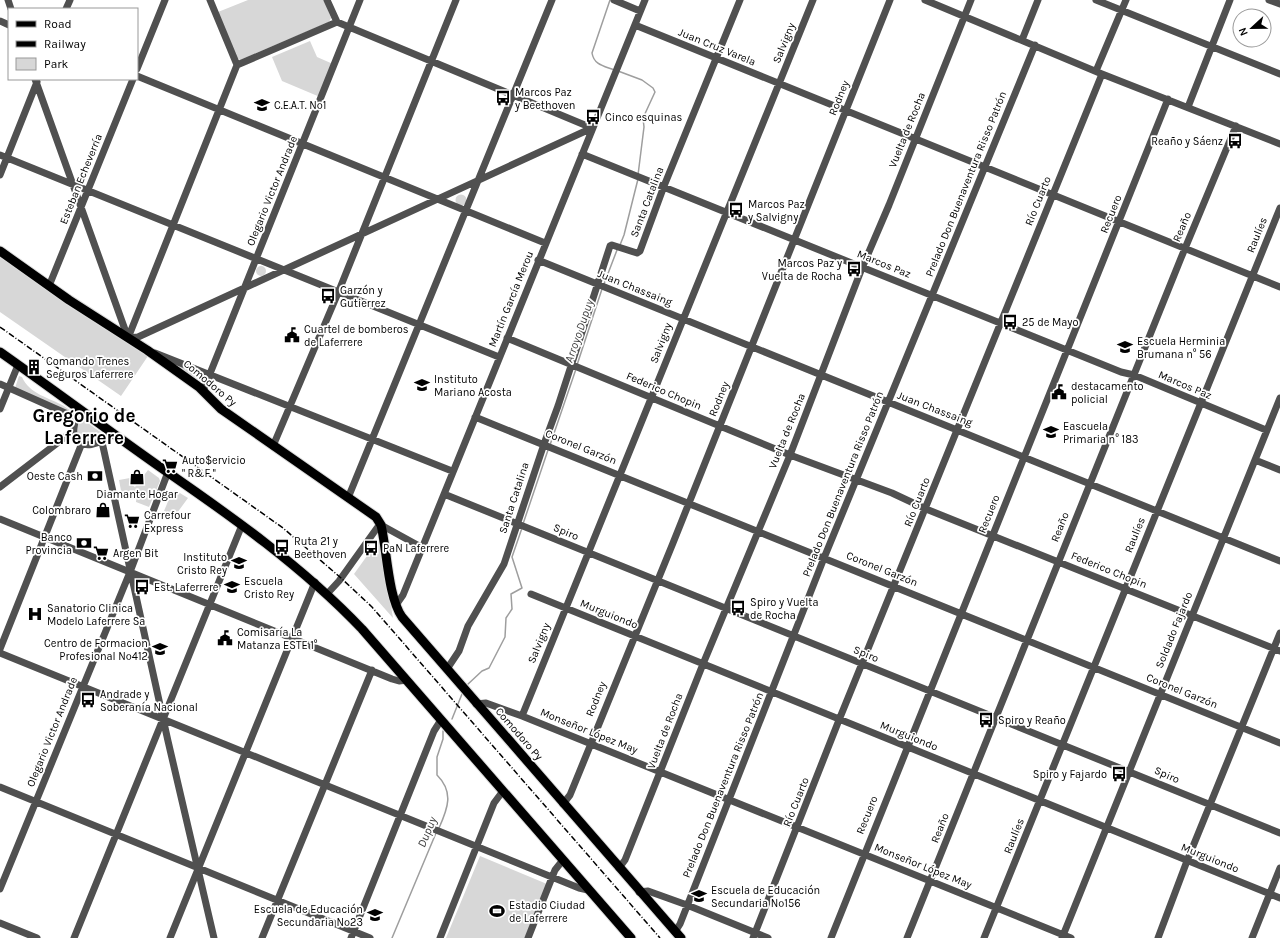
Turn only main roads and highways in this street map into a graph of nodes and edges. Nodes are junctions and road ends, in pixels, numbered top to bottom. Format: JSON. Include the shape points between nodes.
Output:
{"nodes":[{"id":1,"x":0,"y":251,"type":"edge"},
{"id":2,"x":0,"y":352,"type":"edge"},
{"id":3,"x":678,"y":935,"type":"edge"},
{"id":4,"x":631,"y":938,"type":"edge"}],
"edges":[{"from":1,"to":3,"type":"main road","name":"Comodoro Py","via":[[147,350],[203,391],[221,409],[376,517],[381,525],[396,605],[402,617]]},
{"from":2,"to":4,"type":"main road","via":[[242,525],[315,582],[362,629]]}]}
